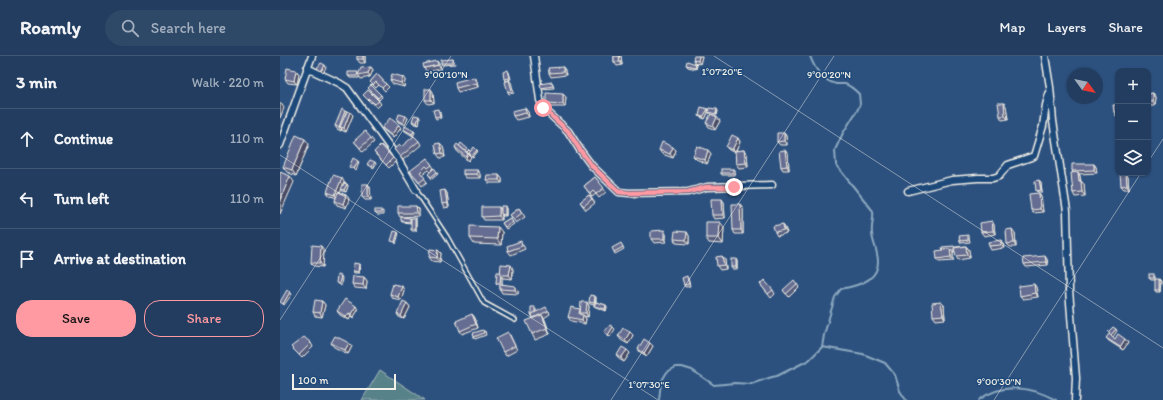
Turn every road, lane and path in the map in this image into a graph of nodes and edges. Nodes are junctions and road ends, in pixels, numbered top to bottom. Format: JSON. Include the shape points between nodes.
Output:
{"nodes":[{"id":1,"x":312,"y":56,"type":"edge"},
{"id":2,"x":534,"y":56,"type":"edge"},
{"id":3,"x":1045,"y":56,"type":"edge"},
{"id":4,"x":307,"y":68,"type":"junction"},
{"id":5,"x":1050,"y":88,"type":"junction"},
{"id":6,"x":280,"y":145,"type":"edge"},
{"id":7,"x":772,"y":185,"type":"dead end"},
{"id":8,"x":416,"y":190,"type":"joint"},
{"id":9,"x":908,"y":191,"type":"dead end"},
{"id":10,"x":515,"y":320,"type":"dead end"},
{"id":11,"x":1075,"y":400,"type":"edge"}],
"edges":[{"from":1,"to":4,"type":"street"},
{"from":2,"to":7,"type":"street","via":[[543,108],[568,131],[592,166],[619,192],[688,192],[707,187]]},
{"from":3,"to":5,"type":"street"},
{"from":4,"to":6,"type":"street"},
{"from":4,"to":8,"type":"street","via":[[347,88],[394,153]]},
{"from":5,"to":9,"type":"street","via":[[1034,156],[1008,165],[999,176],[993,178],[952,180]]},
{"from":5,"to":11,"type":"street","via":[[1067,211]]},
{"from":8,"to":10,"type":"lane","via":[[447,237],[484,303]]}]}
